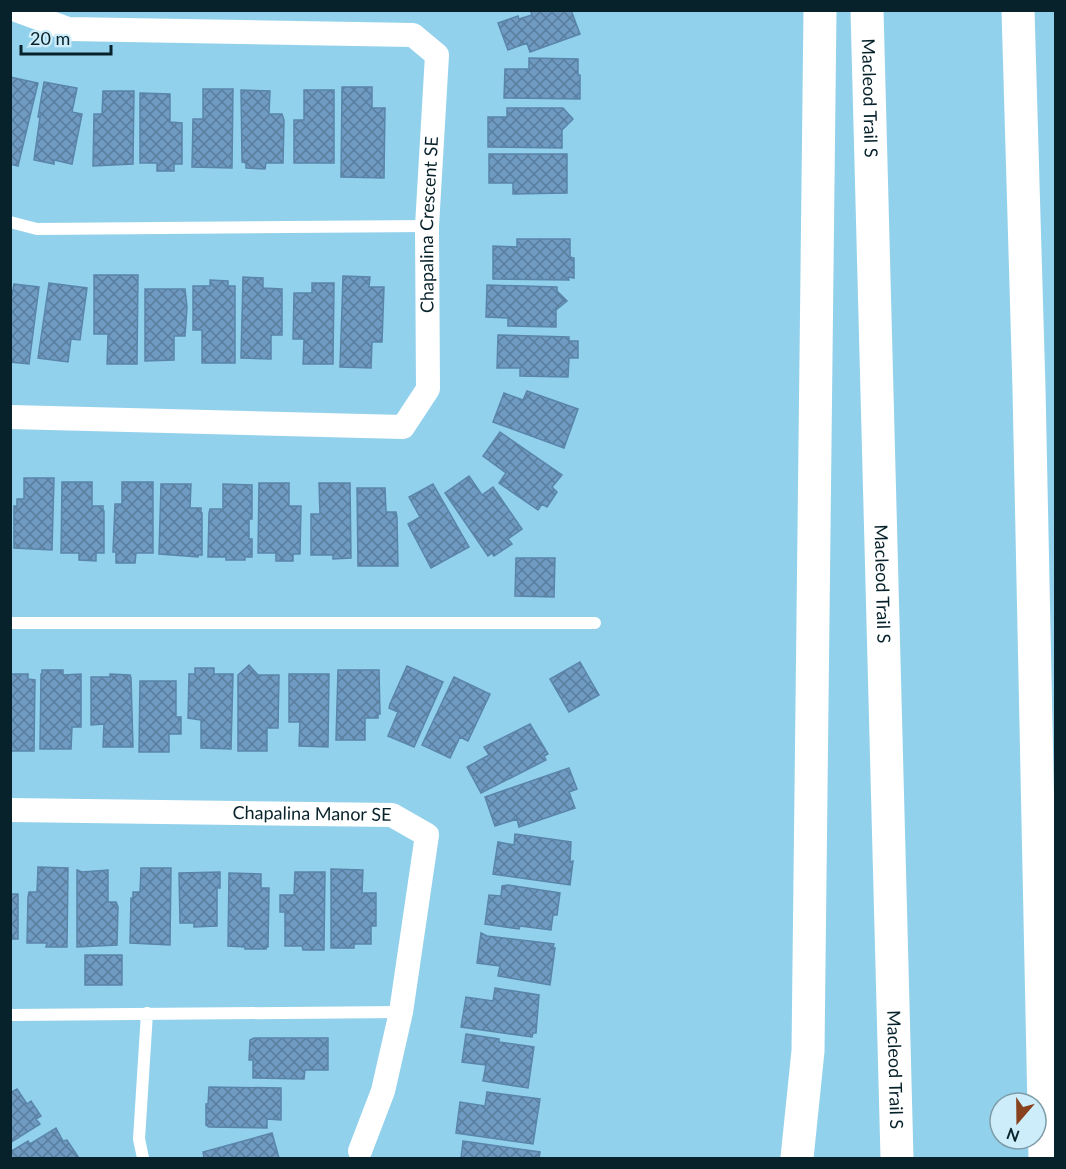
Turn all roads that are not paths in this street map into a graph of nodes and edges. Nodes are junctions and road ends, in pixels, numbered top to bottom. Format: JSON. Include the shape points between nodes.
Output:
{"nodes":[{"id":1,"x":16,"y":10,"type":"edge"},
{"id":2,"x":820,"y":10,"type":"edge"},
{"id":3,"x":867,"y":10,"type":"edge"},
{"id":4,"x":1018,"y":10,"type":"edge"},
{"id":5,"x":10,"y":222,"type":"edge"},
{"id":6,"x":427,"y":226,"type":"junction"},
{"id":7,"x":10,"y":417,"type":"edge"},
{"id":8,"x":10,"y":623,"type":"edge"},
{"id":9,"x":595,"y":623,"type":"dead end"},
{"id":10,"x":10,"y":810,"type":"edge"},
{"id":11,"x":401,"y":1012,"type":"junction"},
{"id":12,"x":147,"y":1013,"type":"junction"},
{"id":13,"x":10,"y":1015,"type":"edge"},
{"id":14,"x":1043,"y":1030,"type":"junction"},
{"id":15,"x":1056,"y":1108,"type":"edge"},
{"id":16,"x":360,"y":1151,"type":"dead end"},
{"id":17,"x":143,"y":1158,"type":"edge"},
{"id":18,"x":797,"y":1158,"type":"edge"},
{"id":19,"x":897,"y":1158,"type":"edge"},
{"id":20,"x":1045,"y":1158,"type":"edge"}],
"edges":[{"from":1,"to":6,"type":"street","name":"Chapalina Crescent SE","via":[[68,29],[413,35],[437,55]]},
{"from":2,"to":18,"type":"highway","via":[[808,1051]]},
{"from":3,"to":19,"type":"highway","name":"Macleod Trail S"},
{"from":4,"to":14,"type":"highway"},
{"from":5,"to":6,"type":"lane","via":[[37,229]]},
{"from":6,"to":7,"type":"street","name":"Chapalina Crescent SE","via":[[428,388],[403,427]]},
{"from":8,"to":9,"type":"lane"},
{"from":10,"to":11,"type":"street","name":"Chapalina Manor SE","via":[[392,815],[427,835]]},
{"from":11,"to":12,"type":"lane"},
{"from":11,"to":16,"type":"street","name":"Chapalina Manor SE","via":[[383,1091]]},
{"from":12,"to":13,"type":"lane"},
{"from":12,"to":17,"type":"lane","via":[[139,1139]]},
{"from":14,"to":15,"type":"highway"},
{"from":14,"to":20,"type":"highway"}]}
